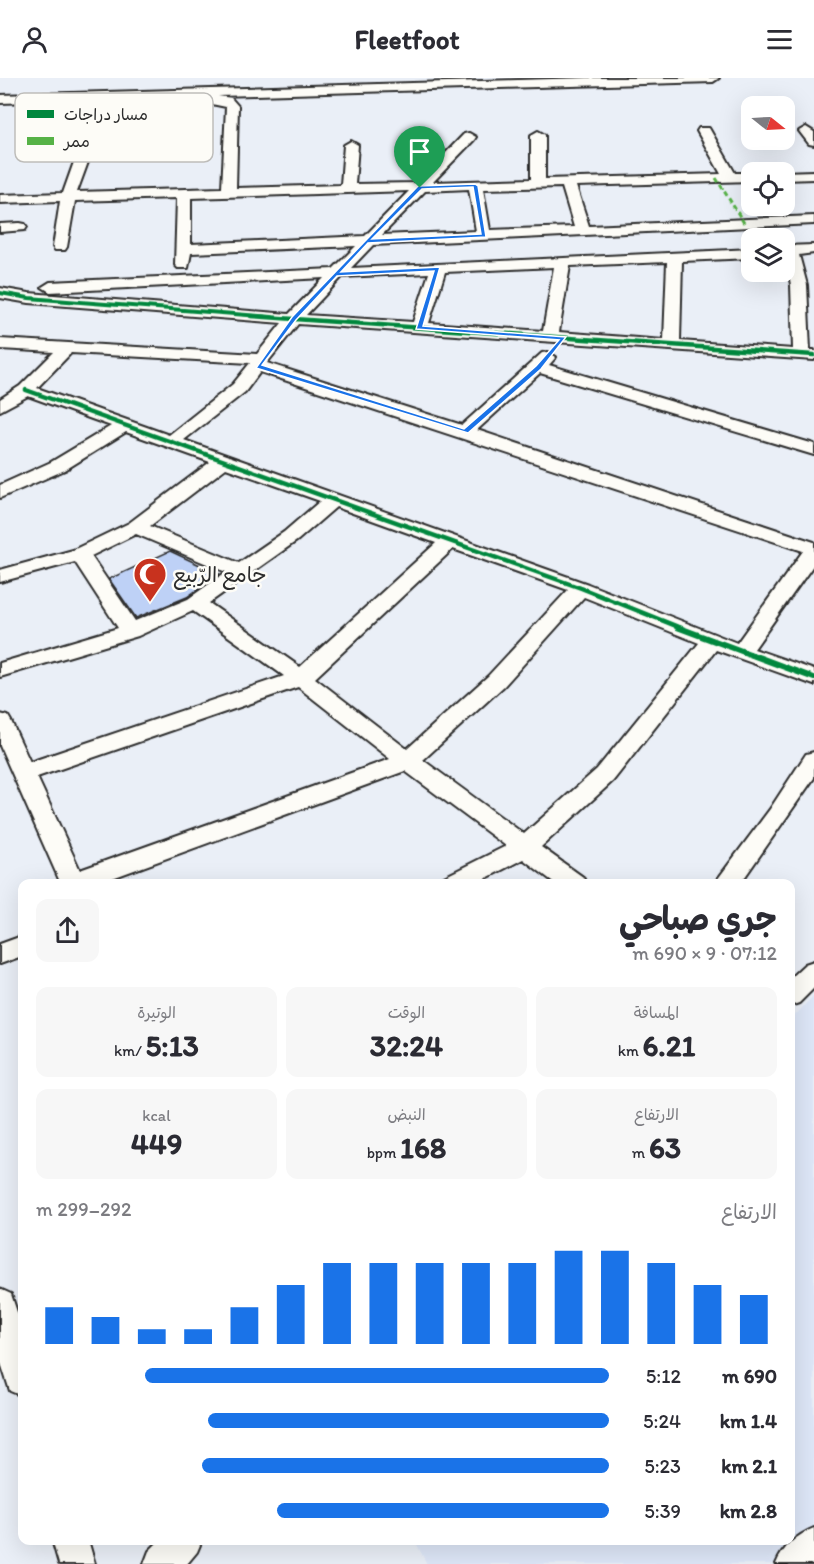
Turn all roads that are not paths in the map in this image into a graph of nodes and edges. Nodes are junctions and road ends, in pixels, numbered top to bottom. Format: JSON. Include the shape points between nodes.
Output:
{"nodes":[{"id":1,"x":713,"y":78,"type":"edge"},
{"id":2,"x":525,"y":81,"type":"edge"},
{"id":3,"x":191,"y":93,"type":"edge"},
{"id":4,"x":213,"y":100,"type":"edge"},
{"id":5,"x":704,"y":131,"type":"dead end"},
{"id":6,"x":538,"y":135,"type":"dead end"},
{"id":7,"x":469,"y":137,"type":"dead end"},
{"id":8,"x":351,"y":145,"type":"dead end"},
{"id":9,"x":81,"y":162,"type":"dead end"},
{"id":10,"x":730,"y":177,"type":"junction"},
{"id":11,"x":741,"y":177,"type":"edge"},
{"id":12,"x":795,"y":177,"type":"edge"},
{"id":13,"x":811,"y":178,"type":"edge"},
{"id":14,"x":568,"y":183,"type":"junction"},
{"id":15,"x":538,"y":184,"type":"junction"},
{"id":16,"x":475,"y":186,"type":"junction"},
{"id":17,"x":420,"y":188,"type":"junction"},
{"id":18,"x":348,"y":190,"type":"junction"},
{"id":19,"x":229,"y":194,"type":"junction"},
{"id":20,"x":184,"y":195,"type":"junction"},
{"id":21,"x":68,"y":198,"type":"junction"},
{"id":22,"x":0,"y":199,"type":"edge"},
{"id":23,"x":814,"y":220,"type":"edge"},
{"id":24,"x":20,"y":227,"type":"dead end"},
{"id":25,"x":0,"y":228,"type":"edge"},
{"id":26,"x":583,"y":231,"type":"junction"},
{"id":27,"x":484,"y":236,"type":"junction"},
{"id":28,"x":366,"y":241,"type":"junction"},
{"id":29,"x":60,"y":247,"type":"dead end"},
{"id":30,"x":184,"y":249,"type":"junction"},
{"id":31,"x":814,"y":249,"type":"edge"},
{"id":32,"x":795,"y":250,"type":"edge"},
{"id":33,"x":741,"y":253,"type":"edge"},
{"id":34,"x":675,"y":256,"type":"junction"},
{"id":35,"x":562,"y":262,"type":"junction"},
{"id":36,"x":795,"y":265,"type":"edge"},
{"id":37,"x":438,"y":268,"type":"junction"},
{"id":38,"x":336,"y":274,"type":"junction"},
{"id":39,"x":182,"y":281,"type":"junction"},
{"id":40,"x":807,"y":285,"type":"edge"},
{"id":41,"x":0,"y":292,"type":"edge"},
{"id":42,"x":183,"y":311,"type":"junction"},
{"id":43,"x":294,"y":318,"type":"junction"},
{"id":44,"x":419,"y":328,"type":"junction"},
{"id":45,"x":557,"y":338,"type":"junction"},
{"id":46,"x":0,"y":344,"type":"edge"},
{"id":47,"x":672,"y":346,"type":"junction"},
{"id":48,"x":68,"y":347,"type":"junction"},
{"id":49,"x":808,"y":355,"type":"edge"},
{"id":50,"x":261,"y":362,"type":"junction"},
{"id":51,"x":538,"y":367,"type":"junction"},
{"id":52,"x":26,"y":390,"type":"junction"},
{"id":53,"x":0,"y":405,"type":"edge"},
{"id":54,"x":125,"y":425,"type":"junction"},
{"id":55,"x":465,"y":432,"type":"junction"},
{"id":56,"x":171,"y":442,"type":"junction"},
{"id":57,"x":814,"y":450,"type":"edge"},
{"id":58,"x":223,"y":461,"type":"junction"},
{"id":59,"x":0,"y":492,"type":"edge"},
{"id":60,"x":334,"y":500,"type":"junction"},
{"id":61,"x":136,"y":527,"type":"junction"},
{"id":62,"x":449,"y":542,"type":"junction"},
{"id":63,"x":814,"y":549,"type":"edge"},
{"id":64,"x":80,"y":554,"type":"junction"},
{"id":65,"x":241,"y":571,"type":"junction"},
{"id":66,"x":0,"y":576,"type":"edge"},
{"id":67,"x":581,"y":588,"type":"junction"},
{"id":68,"x":195,"y":603,"type":"junction"},
{"id":69,"x":131,"y":631,"type":"junction"},
{"id":70,"x":712,"y":641,"type":"junction"},
{"id":71,"x":741,"y":652,"type":"junction"},
{"id":72,"x":0,"y":670,"type":"edge"},
{"id":73,"x":301,"y":678,"type":"junction"},
{"id":74,"x":814,"y":678,"type":"edge"},
{"id":75,"x":0,"y":721,"type":"edge"},
{"id":76,"x":814,"y":760,"type":"edge"},
{"id":77,"x":408,"y":762,"type":"junction"},
{"id":78,"x":23,"y":773,"type":"junction"},
{"id":79,"x":525,"y":847,"type":"junction"},
{"id":80,"x":71,"y":879,"type":"edge"},
{"id":81,"x":84,"y":879,"type":"edge"},
{"id":82,"x":463,"y":879,"type":"edge"},
{"id":83,"x":567,"y":879,"type":"edge"},
{"id":84,"x":730,"y":879,"type":"edge"},
{"id":85,"x":18,"y":947,"type":"edge"},
{"id":86,"x":0,"y":954,"type":"edge"},
{"id":87,"x":814,"y":971,"type":"edge"},
{"id":88,"x":795,"y":991,"type":"edge"},
{"id":89,"x":0,"y":1304,"type":"edge"},
{"id":90,"x":18,"y":1366,"type":"edge"},
{"id":91,"x":71,"y":1545,"type":"edge"},
{"id":92,"x":180,"y":1545,"type":"edge"},
{"id":93,"x":814,"y":1546,"type":"edge"},
{"id":94,"x":77,"y":1564,"type":"edge"},
{"id":95,"x":162,"y":1564,"type":"edge"},
{"id":96,"x":794,"y":1564,"type":"edge"}],
"edges":[{"from":1,"to":2,"type":"street"},
{"from":2,"to":3,"type":"street"},
{"from":4,"to":19,"type":"street","via":[[231,102]]},
{"from":5,"to":10,"type":"street"},
{"from":6,"to":15,"type":"street"},
{"from":7,"to":17,"type":"street"},
{"from":8,"to":18,"type":"street"},
{"from":9,"to":21,"type":"street"},
{"from":10,"to":11,"type":"street"},
{"from":10,"to":14,"type":"street"},
{"from":12,"to":13,"type":"street"},
{"from":14,"to":15,"type":"street"},
{"from":14,"to":26,"type":"street"},
{"from":15,"to":16,"type":"street"},
{"from":16,"to":17,"type":"street"},
{"from":16,"to":27,"type":"street"},
{"from":17,"to":18,"type":"street"},
{"from":17,"to":28,"type":"street"},
{"from":18,"to":19,"type":"street"},
{"from":19,"to":20,"type":"street"},
{"from":20,"to":21,"type":"street"},
{"from":20,"to":30,"type":"street"},
{"from":21,"to":22,"type":"street"},
{"from":21,"to":29,"type":"street"},
{"from":23,"to":26,"type":"street"},
{"from":24,"to":25,"type":"street"},
{"from":26,"to":27,"type":"street"},
{"from":27,"to":28,"type":"street"},
{"from":28,"to":30,"type":"street"},
{"from":28,"to":38,"type":"street"},
{"from":30,"to":39,"type":"street"},
{"from":31,"to":32,"type":"street"},
{"from":33,"to":34,"type":"street"},
{"from":34,"to":35,"type":"street"},
{"from":34,"to":47,"type":"street"},
{"from":35,"to":37,"type":"street"},
{"from":35,"to":45,"type":"street"},
{"from":36,"to":40,"type":"street"},
{"from":37,"to":38,"type":"street"},
{"from":37,"to":44,"type":"street"},
{"from":38,"to":39,"type":"street"},
{"from":38,"to":43,"type":"street"},
{"from":39,"to":41,"type":"street"},
{"from":39,"to":42,"type":"street"},
{"from":40,"to":49,"type":"street"},
{"from":41,"to":42,"type":"street"},
{"from":42,"to":43,"type":"street"},
{"from":43,"to":44,"type":"street"},
{"from":43,"to":50,"type":"street"},
{"from":44,"to":45,"type":"street"},
{"from":45,"to":47,"type":"street"},
{"from":45,"to":51,"type":"street"},
{"from":46,"to":48,"type":"street"},
{"from":47,"to":49,"type":"street"},
{"from":48,"to":50,"type":"street"},
{"from":48,"to":52,"type":"street"},
{"from":50,"to":55,"type":"street"},
{"from":50,"to":56,"type":"street","via":[[222,403]]},
{"from":51,"to":55,"type":"street"},
{"from":51,"to":57,"type":"street"},
{"from":52,"to":53,"type":"street"},
{"from":52,"to":54,"type":"street"},
{"from":54,"to":56,"type":"street"},
{"from":54,"to":59,"type":"street","via":[[58,466]]},
{"from":55,"to":63,"type":"street"},
{"from":56,"to":58,"type":"street"},
{"from":58,"to":60,"type":"street"},
{"from":58,"to":61,"type":"street"},
{"from":60,"to":62,"type":"street"},
{"from":60,"to":65,"type":"street"},
{"from":61,"to":64,"type":"street"},
{"from":61,"to":65,"type":"street"},
{"from":62,"to":67,"type":"street"},
{"from":62,"to":73,"type":"street"},
{"from":63,"to":71,"type":"street"},
{"from":64,"to":66,"type":"street"},
{"from":64,"to":69,"type":"street"},
{"from":65,"to":68,"type":"street"},
{"from":67,"to":70,"type":"street"},
{"from":67,"to":77,"type":"street","via":[[496,681]]},
{"from":68,"to":69,"type":"street"},
{"from":68,"to":73,"type":"street"},
{"from":69,"to":72,"type":"street"},
{"from":70,"to":71,"type":"street"},
{"from":70,"to":79,"type":"street","via":[[605,775]]},
{"from":71,"to":74,"type":"street"},
{"from":73,"to":77,"type":"street"},
{"from":73,"to":78,"type":"street"},
{"from":75,"to":78,"type":"street"},
{"from":76,"to":84,"type":"street"},
{"from":77,"to":79,"type":"street"},
{"from":77,"to":81,"type":"street"},
{"from":78,"to":80,"type":"street"},
{"from":79,"to":82,"type":"street"},
{"from":79,"to":83,"type":"street"},
{"from":85,"to":86,"type":"street"},
{"from":87,"to":88,"type":"street"},
{"from":89,"to":90,"type":"street"},
{"from":91,"to":94,"type":"street"},
{"from":92,"to":95,"type":"street"},
{"from":93,"to":96,"type":"street"}]}
